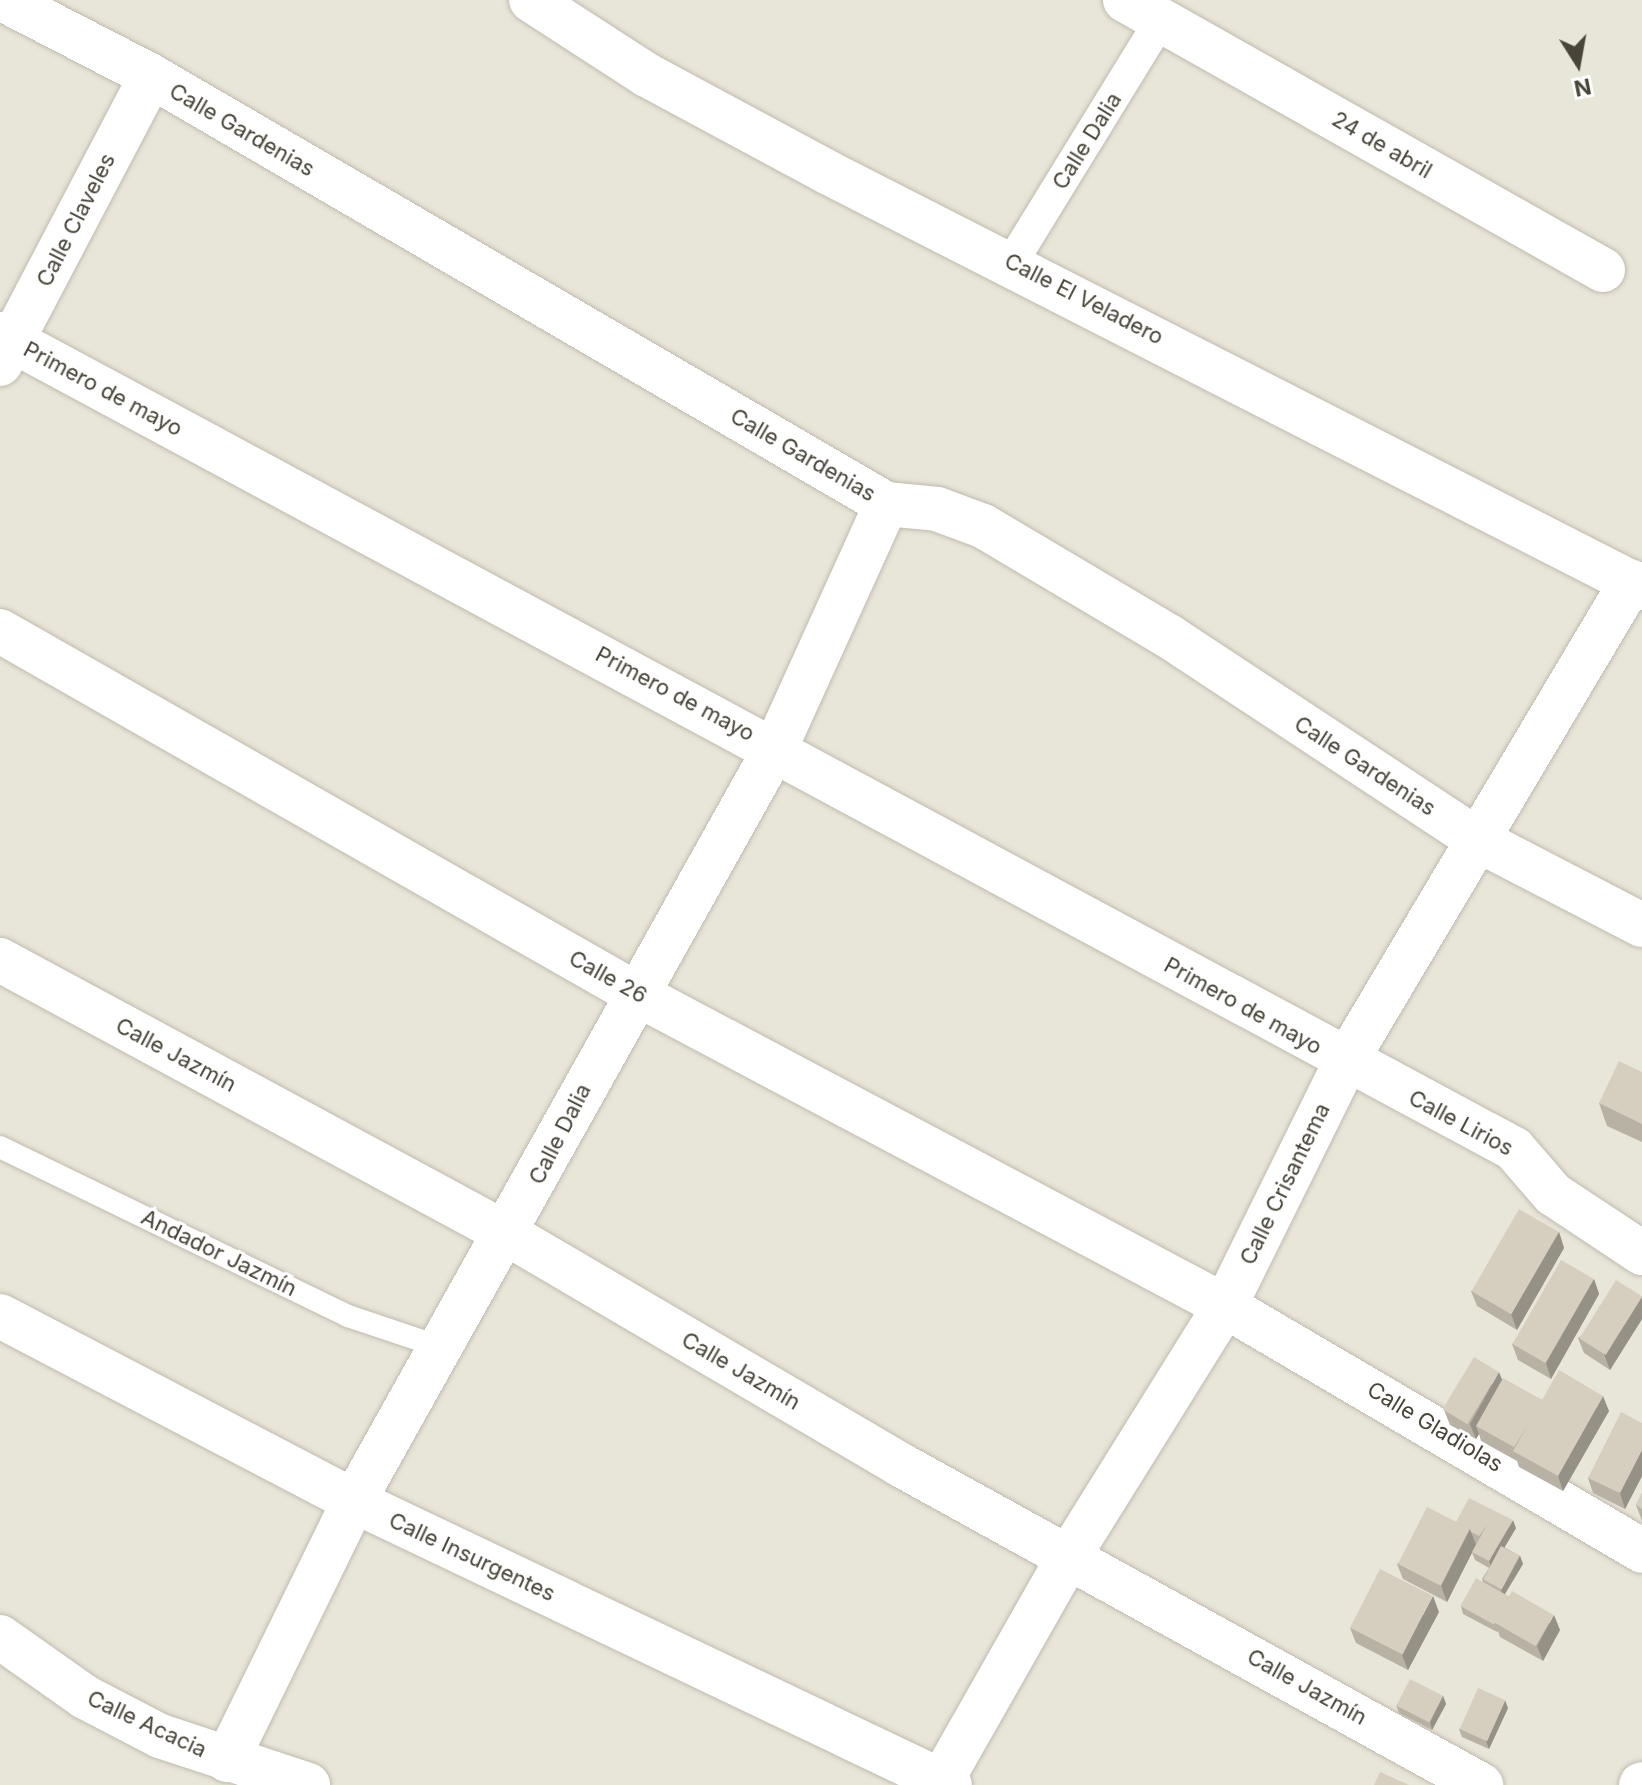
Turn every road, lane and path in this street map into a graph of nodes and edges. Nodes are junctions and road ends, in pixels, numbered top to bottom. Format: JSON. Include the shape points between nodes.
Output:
{"nodes":[{"id":1,"x":4,"y":0,"type":"edge"},
{"id":2,"x":531,"y":0,"type":"edge"},
{"id":3,"x":1153,"y":7,"type":"edge"},
{"id":4,"x":151,"y":76,"type":"junction"},
{"id":5,"x":1012,"y":262,"type":"junction"},
{"id":6,"x":1603,"y":270,"type":"dead end"},
{"id":7,"x":4,"y":346,"type":"edge"},
{"id":8,"x":886,"y":504,"type":"junction"},
{"id":9,"x":1636,"y":585,"type":"edge"},
{"id":10,"x":0,"y":631,"type":"edge"},
{"id":11,"x":776,"y":747,"type":"junction"},
{"id":12,"x":1476,"y":839,"type":"junction"},
{"id":13,"x":1642,"y":925,"type":"edge"},
{"id":14,"x":0,"y":960,"type":"edge"},
{"id":15,"x":633,"y":992,"type":"junction"},
{"id":16,"x":1345,"y":1063,"type":"junction"},
{"id":17,"x":0,"y":1147,"type":"edge"},
{"id":18,"x":509,"y":1235,"type":"junction"},
{"id":19,"x":1642,"y":1253,"type":"edge"},
{"id":20,"x":1225,"y":1306,"type":"junction"},
{"id":21,"x":0,"y":1316,"type":"edge"},
{"id":22,"x":443,"y":1348,"type":"junction"},
{"id":23,"x":354,"y":1501,"type":"junction"},
{"id":24,"x":1642,"y":1551,"type":"edge"},
{"id":25,"x":1071,"y":1553,"type":"junction"},
{"id":26,"x":0,"y":1637,"type":"edge"},
{"id":27,"x":227,"y":1760,"type":"junction"},
{"id":28,"x":943,"y":1782,"type":"edge"},
{"id":29,"x":308,"y":1785,"type":"edge"},
{"id":30,"x":1481,"y":1785,"type":"edge"}],
"edges":[{"from":1,"to":4,"type":"street","name":"Calle Gardenias"},
{"from":2,"to":5,"type":"street","name":"Calle El Veladero","via":[[647,75],[827,172]]},
{"from":3,"to":5,"type":"street","name":"Calle Dalia"},
{"from":3,"to":6,"type":"street","name":"24 de abril"},
{"from":4,"to":7,"type":"street","name":"Calle Claveles"},
{"from":4,"to":8,"type":"street","name":"Calle Gardenias"},
{"from":5,"to":9,"type":"street","name":"Calle El Veladero"},
{"from":7,"to":11,"type":"street","name":"Primero de mayo"},
{"from":8,"to":11,"type":"street","name":"Calle Dalia"},
{"from":8,"to":12,"type":"street","name":"Calle Gardenias","via":[[937,509],[983,526],[1170,637]]},
{"from":9,"to":12,"type":"street","name":"Calle Crisantema"},
{"from":10,"to":15,"type":"street","name":"Calle 26"},
{"from":11,"to":15,"type":"street","name":"Calle Dalia"},
{"from":11,"to":16,"type":"street","name":"Primero de mayo"},
{"from":12,"to":13,"type":"street","name":"Calle Gardenias"},
{"from":12,"to":16,"type":"street","name":"Calle Crisantema"},
{"from":14,"to":18,"type":"street","name":"Calle Jazmín"},
{"from":15,"to":18,"type":"street","name":"Calle Dalia"},
{"from":15,"to":20,"type":"street","name":"Calle 26"},
{"from":16,"to":19,"type":"street","name":"Calle Lirios","via":[[1514,1149],[1553,1194]]},
{"from":16,"to":20,"type":"street","name":"Calle Crisantema"},
{"from":17,"to":22,"type":"lane","name":"Andador Jazmín","via":[[348,1316]]},
{"from":18,"to":22,"type":"street","name":"Calle Dalia"},
{"from":18,"to":25,"type":"street","name":"Calle Jazmín","via":[[899,1464]]},
{"from":20,"to":24,"type":"street","name":"Calle Gladiolas"},
{"from":20,"to":25,"type":"street","name":"Calle Crisantema"},
{"from":21,"to":23,"type":"street","name":"Calle Insurgentes"},
{"from":22,"to":23,"type":"street","name":"Calle Dalia"},
{"from":23,"to":27,"type":"street","name":"Calle Dalia"},
{"from":23,"to":28,"type":"street","name":"Calle Insurgentes"},
{"from":25,"to":28,"type":"street","name":"Calle Crisantema"},
{"from":25,"to":30,"type":"street","name":"Calle Jazmín"},
{"from":26,"to":27,"type":"street","name":"Calle Acacia","via":[[85,1697]]},
{"from":27,"to":29,"type":"street","name":"Calle Acacia"}]}
